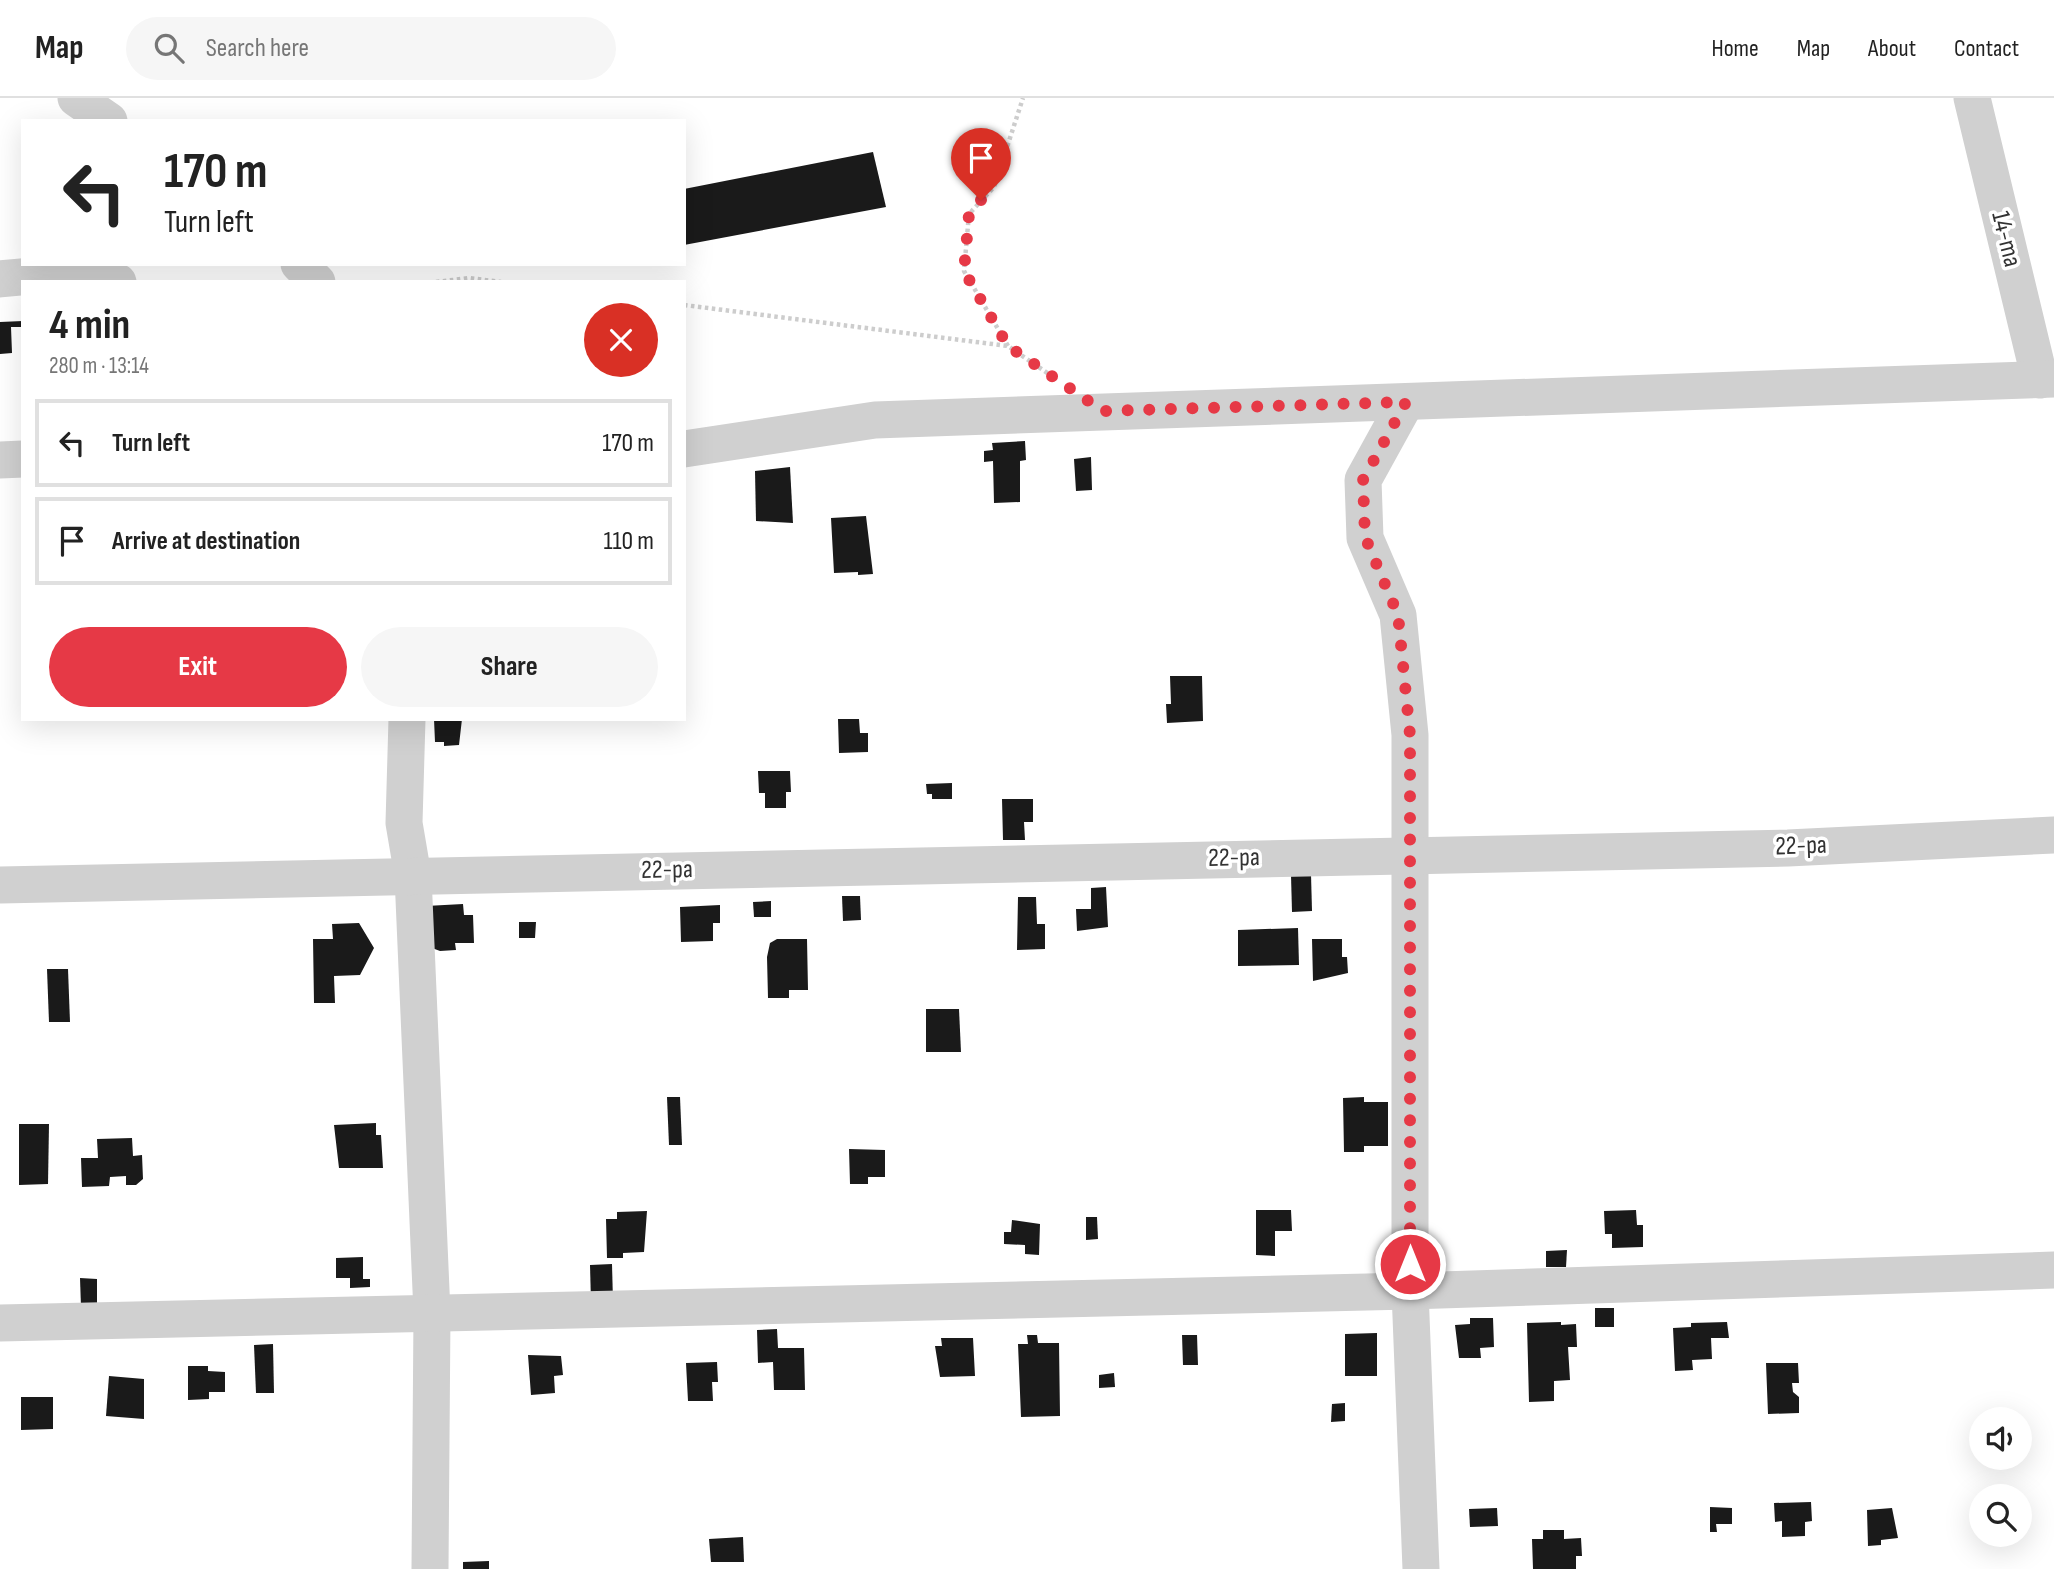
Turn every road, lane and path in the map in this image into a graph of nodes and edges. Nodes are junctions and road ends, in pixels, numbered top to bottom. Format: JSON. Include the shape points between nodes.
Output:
{"nodes":[{"id":1,"x":76,"y":98,"type":"edge"},
{"id":2,"x":1023,"y":98,"type":"edge"},
{"id":3,"x":1972,"y":98,"type":"edge"},
{"id":4,"x":105,"y":119,"type":"edge"},
{"id":5,"x":301,"y":266,"type":"edge"},
{"id":6,"x":0,"y":279,"type":"edge"},
{"id":7,"x":109,"y":280,"type":"edge"},
{"id":8,"x":315,"y":280,"type":"edge"},
{"id":9,"x":452,"y":280,"type":"edge"},
{"id":10,"x":484,"y":280,"type":"edge"},
{"id":11,"x":686,"y":305,"type":"edge"},
{"id":12,"x":1008,"y":346,"type":"junction"},
{"id":13,"x":2047,"y":380,"type":"edge"},
{"id":14,"x":1406,"y":402,"type":"junction"},
{"id":15,"x":1103,"y":411,"type":"junction"},
{"id":16,"x":686,"y":449,"type":"edge"},
{"id":17,"x":21,"y":459,"type":"edge"},
{"id":18,"x":0,"y":460,"type":"edge"},
{"id":19,"x":407,"y":721,"type":"edge"},
{"id":20,"x":2054,"y":835,"type":"edge"},
{"id":21,"x":1409,"y":854,"type":"junction"},
{"id":22,"x":413,"y":876,"type":"junction"},
{"id":23,"x":0,"y":885,"type":"edge"},
{"id":24,"x":2054,"y":1270,"type":"edge"},
{"id":25,"x":1410,"y":1291,"type":"junction"},
{"id":26,"x":432,"y":1313,"type":"junction"},
{"id":27,"x":0,"y":1323,"type":"edge"},
{"id":28,"x":430,"y":1569,"type":"edge"},
{"id":29,"x":1421,"y":1569,"type":"edge"}],
"edges":[{"from":1,"to":4,"type":"street"},
{"from":2,"to":12,"type":"path","via":[[994,187],[969,214],[964,271]]},
{"from":3,"to":13,"type":"street","name":"14-та"},
{"from":5,"to":8,"type":"street"},
{"from":6,"to":7,"type":"street","via":[[34,275]]},
{"from":9,"to":10,"type":"path"},
{"from":11,"to":12,"type":"path"},
{"from":12,"to":15,"type":"path"},
{"from":13,"to":14,"type":"street"},
{"from":14,"to":15,"type":"street"},
{"from":14,"to":21,"type":"street","via":[[1363,480],[1365,537],[1398,615],[1410,735]]},
{"from":15,"to":16,"type":"street","via":[[875,420]]},
{"from":17,"to":18,"type":"street"},
{"from":19,"to":22,"type":"street","via":[[404,823]]},
{"from":20,"to":21,"type":"street","name":"22-ра","via":[[1788,848]]},
{"from":21,"to":22,"type":"street","name":"22-ра"},
{"from":21,"to":25,"type":"street"},
{"from":22,"to":23,"type":"street","name":"22-ра"},
{"from":22,"to":26,"type":"street"},
{"from":24,"to":25,"type":"street"},
{"from":25,"to":26,"type":"street"},
{"from":25,"to":29,"type":"street"},
{"from":26,"to":27,"type":"street"},
{"from":26,"to":28,"type":"street"}]}
